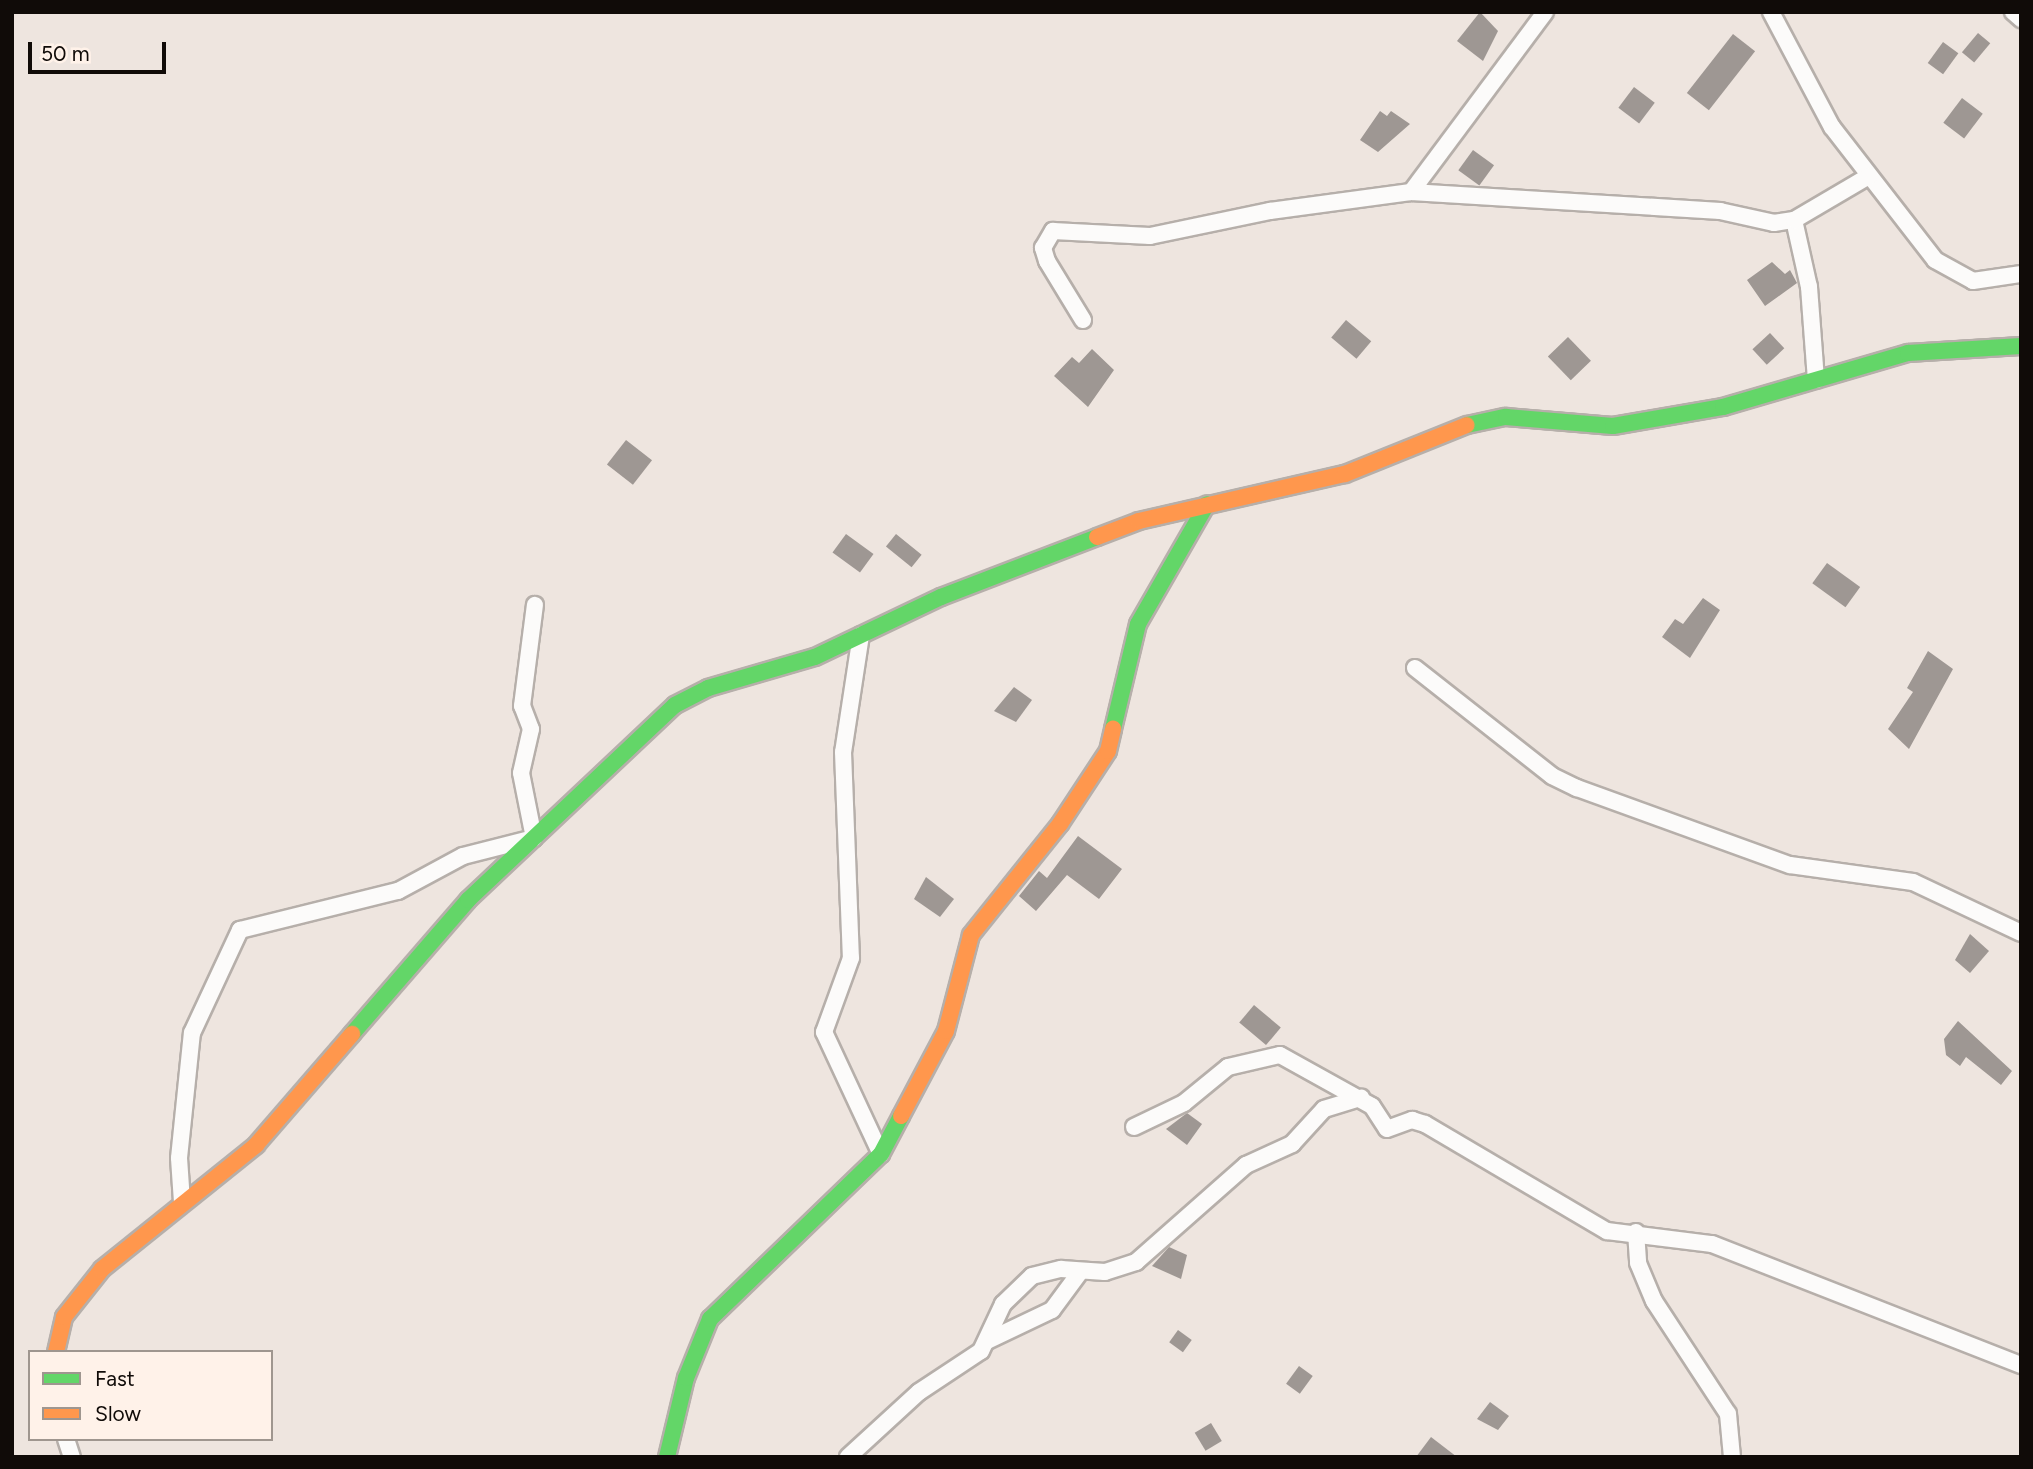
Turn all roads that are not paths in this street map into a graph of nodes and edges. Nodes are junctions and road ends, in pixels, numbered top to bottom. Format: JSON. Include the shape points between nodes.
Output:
{"nodes":[{"id":1,"x":1545,"y":12,"type":"edge"},
{"id":2,"x":2013,"y":12,"type":"edge"},
{"id":3,"x":1775,"y":13,"type":"edge"},
{"id":4,"x":2021,"y":19,"type":"edge"},
{"id":5,"x":1870,"y":176,"type":"junction"},
{"id":6,"x":1411,"y":192,"type":"junction"},
{"id":7,"x":1794,"y":220,"type":"junction"},
{"id":8,"x":2021,"y":274,"type":"edge"},
{"id":9,"x":1083,"y":320,"type":"dead end"},
{"id":10,"x":2021,"y":346,"type":"edge"},
{"id":11,"x":1816,"y":380,"type":"junction"},
{"id":12,"x":1207,"y":504,"type":"junction"},
{"id":13,"x":535,"y":605,"type":"dead end"},
{"id":14,"x":861,"y":635,"type":"junction"},
{"id":15,"x":1415,"y":668,"type":"dead end"},
{"id":16,"x":534,"y":838,"type":"junction"},
{"id":17,"x":2021,"y":933,"type":"edge"},
{"id":18,"x":1360,"y":1098,"type":"junction"},
{"id":19,"x":1134,"y":1127,"type":"dead end"},
{"id":20,"x":881,"y":1154,"type":"junction"},
{"id":21,"x":182,"y":1202,"type":"junction"},
{"id":22,"x":1636,"y":1232,"type":"junction"},
{"id":23,"x":1080,"y":1272,"type":"junction"},
{"id":24,"x":987,"y":1341,"type":"junction"},
{"id":25,"x":56,"y":1350,"type":"edge"},
{"id":26,"x":2021,"y":1365,"type":"edge"},
{"id":27,"x":667,"y":1457,"type":"edge"},
{"id":28,"x":848,"y":1457,"type":"edge"},
{"id":29,"x":1732,"y":1457,"type":"edge"}],
"edges":[{"from":1,"to":6,"type":"street"},
{"from":2,"to":4,"type":"street"},
{"from":3,"to":5,"type":"street","via":[[1832,127]]},
{"from":5,"to":7,"type":"street"},
{"from":5,"to":8,"type":"street","via":[[1935,260],[1956,276],[1973,281]]},
{"from":6,"to":7,"type":"street","via":[[1720,211],[1751,223]]},
{"from":6,"to":9,"type":"street","via":[[1270,211],[1150,236],[1053,231],[1043,248],[1046,261]]},
{"from":7,"to":11,"type":"street","via":[[1809,287]]},
{"from":10,"to":11,"type":"street","via":[[1908,353]]},
{"from":11,"to":12,"type":"street","via":[[1684,415],[1613,426],[1506,417],[1477,421],[1345,474]]},
{"from":12,"to":14,"type":"street","via":[[1127,526]]},
{"from":12,"to":20,"type":"street","via":[[1138,624],[1108,751],[1060,824],[971,935],[946,1031]]},
{"from":13,"to":16,"type":"street","via":[[522,706],[531,729],[521,774]]},
{"from":14,"to":16,"type":"street","via":[[675,705]]},
{"from":14,"to":20,"type":"street","via":[[843,752],[851,958],[824,1032]]},
{"from":15,"to":17,"type":"street","via":[[1552,776],[1577,788],[1819,873],[1913,882]]},
{"from":16,"to":21,"type":"street","via":[[468,900],[277,1124]]},
{"from":16,"to":21,"type":"street","via":[[463,856],[398,891],[240,930],[192,1033],[179,1158]]},
{"from":18,"to":19,"type":"street","via":[[1307,1066],[1268,1055],[1228,1067],[1184,1103]]},
{"from":18,"to":22,"type":"street","via":[[1392,1131],[1412,1120],[1425,1124],[1593,1224]]},
{"from":18,"to":23,"type":"street","via":[[1324,1109],[1292,1144],[1246,1165],[1136,1262]]},
{"from":20,"to":27,"type":"street","via":[[710,1319],[685,1378]]},
{"from":21,"to":25,"type":"street","via":[[83,1287],[64,1317]]},
{"from":22,"to":26,"type":"street","via":[[1712,1244]]},
{"from":22,"to":29,"type":"street","via":[[1639,1263],[1654,1301],[1728,1413]]},
{"from":23,"to":24,"type":"street","via":[[1052,1310]]},
{"from":23,"to":24,"type":"street","via":[[1047,1270],[1019,1285]]},
{"from":24,"to":28,"type":"street"}]}
